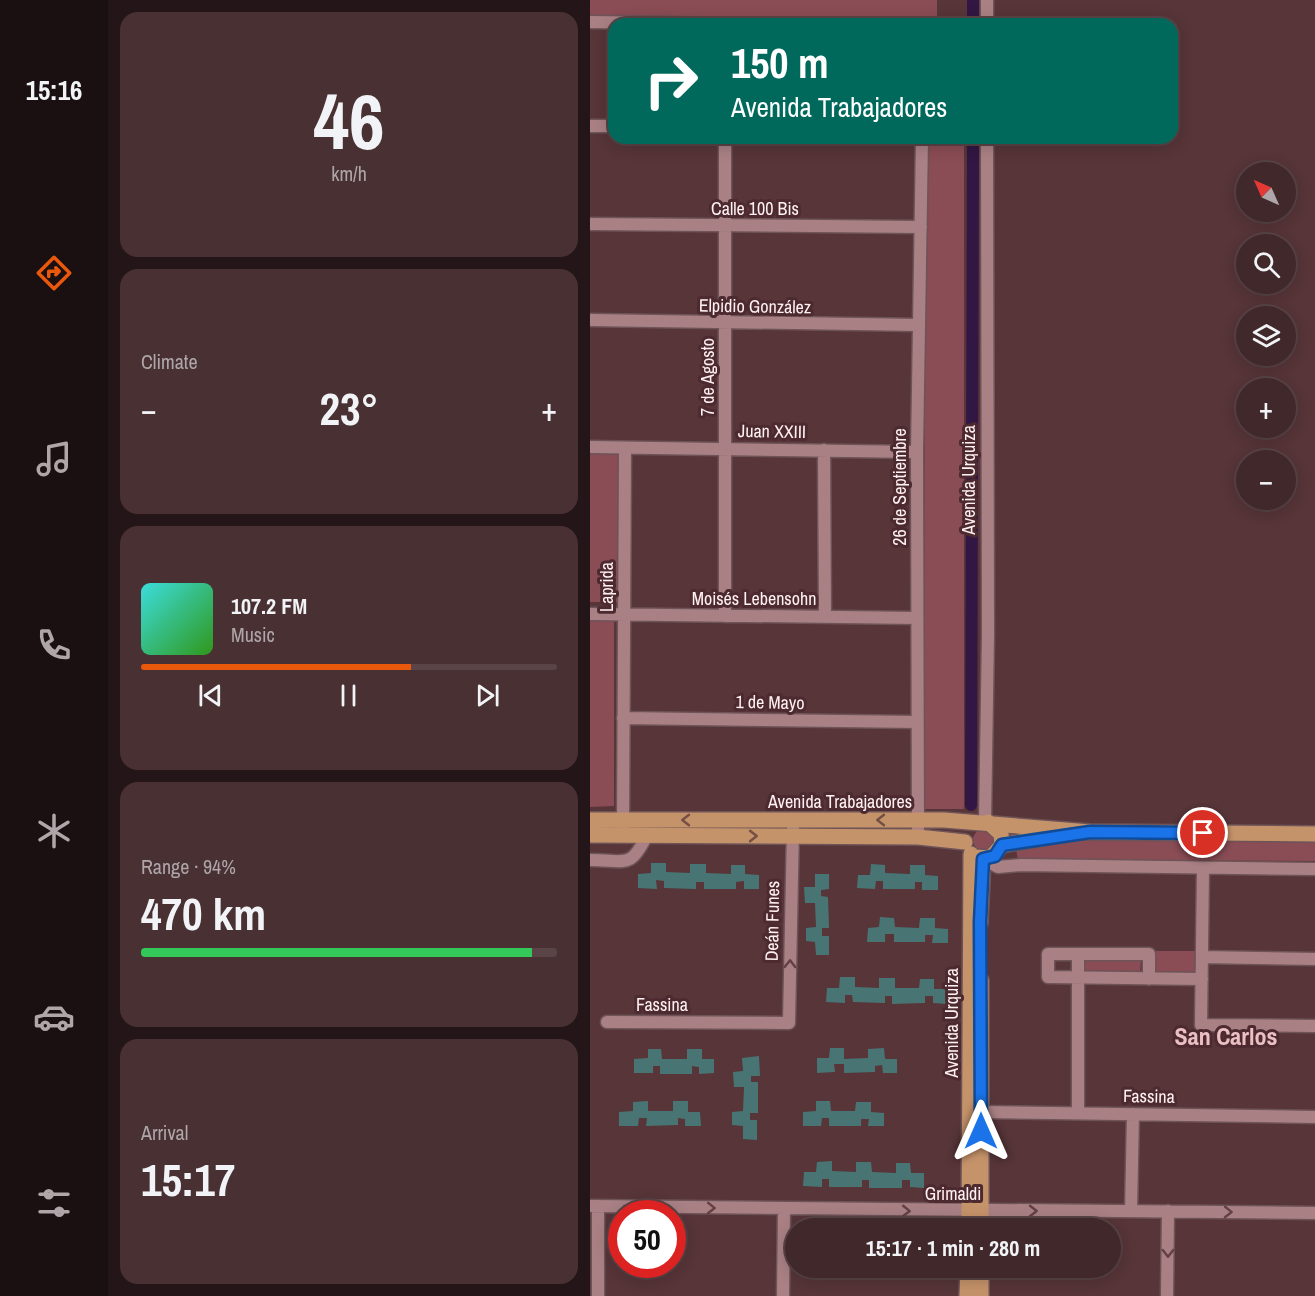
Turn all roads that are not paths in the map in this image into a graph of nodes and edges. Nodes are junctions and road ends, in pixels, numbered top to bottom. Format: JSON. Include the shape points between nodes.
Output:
{"nodes":[{"id":1,"x":987,"y":0,"type":"edge"},
{"id":2,"x":987,"y":18,"type":"edge"},
{"id":3,"x":590,"y":22,"type":"edge"},
{"id":4,"x":608,"y":22,"type":"edge"},
{"id":5,"x":590,"y":126,"type":"edge"},
{"id":6,"x":608,"y":126,"type":"edge"},
{"id":7,"x":725,"y":144,"type":"edge"},
{"id":8,"x":922,"y":144,"type":"edge"},
{"id":9,"x":987,"y":144,"type":"edge"},
{"id":10,"x":590,"y":224,"type":"edge"},
{"id":11,"x":726,"y":226,"type":"junction"},
{"id":12,"x":921,"y":227,"type":"junction"},
{"id":13,"x":590,"y":320,"type":"edge"},
{"id":14,"x":725,"y":324,"type":"junction"},
{"id":15,"x":918,"y":325,"type":"junction"},
{"id":16,"x":590,"y":447,"type":"edge"},
{"id":17,"x":625,"y":448,"type":"junction"},
{"id":18,"x":725,"y":448,"type":"junction"},
{"id":19,"x":824,"y":450,"type":"junction"},
{"id":20,"x":917,"y":452,"type":"junction"},
{"id":21,"x":590,"y":614,"type":"edge"},
{"id":22,"x":624,"y":615,"type":"junction"},
{"id":23,"x":725,"y":616,"type":"junction"},
{"id":24,"x":825,"y":616,"type":"junction"},
{"id":25,"x":917,"y":618,"type":"junction"},
{"id":26,"x":623,"y":718,"type":"junction"},
{"id":27,"x":917,"y":722,"type":"junction"},
{"id":28,"x":590,"y":820,"type":"edge"},
{"id":29,"x":917,"y":820,"type":"junction"},
{"id":30,"x":985,"y":822,"type":"junction"},
{"id":31,"x":623,"y":827,"type":"junction"},
{"id":32,"x":793,"y":828,"type":"junction"},
{"id":33,"x":1090,"y":832,"type":"junction"},
{"id":34,"x":1316,"y":834,"type":"edge"},
{"id":35,"x":590,"y":835,"type":"edge"},
{"id":36,"x":647,"y":835,"type":"junction"},
{"id":37,"x":918,"y":837,"type":"junction"},
{"id":38,"x":1001,"y":847,"type":"junction"},
{"id":39,"x":976,"y":853,"type":"junction"},
{"id":40,"x":590,"y":860,"type":"edge"},
{"id":41,"x":1021,"y":865,"type":"junction"},
{"id":42,"x":1204,"y":869,"type":"junction"},
{"id":43,"x":1316,"y":869,"type":"edge"},
{"id":44,"x":1078,"y":954,"type":"junction"},
{"id":45,"x":1202,"y":957,"type":"junction"},
{"id":46,"x":1316,"y":959,"type":"edge"},
{"id":47,"x":1078,"y":978,"type":"junction"},
{"id":48,"x":1149,"y":979,"type":"junction"},
{"id":49,"x":1202,"y":979,"type":"junction"},
{"id":50,"x":607,"y":1022,"type":"dead end"},
{"id":51,"x":789,"y":1023,"type":"joint"},
{"id":52,"x":1316,"y":1026,"type":"edge"},
{"id":53,"x":982,"y":1112,"type":"junction"},
{"id":54,"x":1079,"y":1113,"type":"junction"},
{"id":55,"x":1133,"y":1114,"type":"junction"},
{"id":56,"x":1316,"y":1117,"type":"edge"},
{"id":57,"x":594,"y":1206,"type":"edge"},
{"id":58,"x":784,"y":1209,"type":"junction"},
{"id":59,"x":975,"y":1211,"type":"junction"},
{"id":60,"x":1131,"y":1211,"type":"junction"},
{"id":61,"x":1168,"y":1211,"type":"junction"},
{"id":62,"x":1316,"y":1213,"type":"edge"},
{"id":63,"x":973,"y":1218,"type":"edge"},
{"id":64,"x":977,"y":1218,"type":"edge"},
{"id":65,"x":968,"y":1278,"type":"edge"},
{"id":66,"x":981,"y":1278,"type":"edge"},
{"id":67,"x":598,"y":1296,"type":"edge"},
{"id":68,"x":783,"y":1296,"type":"edge"},
{"id":69,"x":967,"y":1296,"type":"edge"},
{"id":70,"x":981,"y":1296,"type":"edge"},
{"id":71,"x":1168,"y":1296,"type":"edge"}],
"edges":[{"from":1,"to":2,"type":"street"},
{"from":3,"to":4,"type":"street"},
{"from":5,"to":6,"type":"street"},
{"from":7,"to":11,"type":"street","name":"7 de Agosto"},
{"from":8,"to":12,"type":"street","name":"26 de Septiembre"},
{"from":9,"to":30,"type":"street","name":"Avenida Urquiza"},
{"from":10,"to":11,"type":"street","name":"Calle 100 Bis"},
{"from":11,"to":12,"type":"street","name":"Calle 100 Bis"},
{"from":11,"to":14,"type":"street","name":"7 de Agosto"},
{"from":12,"to":15,"type":"street","name":"26 de Septiembre"},
{"from":13,"to":14,"type":"street","name":"Elpidio González"},
{"from":14,"to":15,"type":"street","name":"Elpidio González"},
{"from":14,"to":18,"type":"street","name":"7 de Agosto"},
{"from":15,"to":20,"type":"street","name":"26 de Septiembre"},
{"from":16,"to":17,"type":"street","name":"Juan XXIII"},
{"from":17,"to":18,"type":"street","name":"Juan XXIII"},
{"from":17,"to":22,"type":"street","name":"Laprida"},
{"from":18,"to":19,"type":"street","name":"Juan XXIII"},
{"from":18,"to":23,"type":"street","name":"7 de Agosto"},
{"from":19,"to":20,"type":"street","name":"Juan XXIII"},
{"from":19,"to":24,"type":"street"},
{"from":20,"to":25,"type":"street","name":"26 de Septiembre"},
{"from":21,"to":22,"type":"street","name":"Moisés Lebensohn"},
{"from":22,"to":23,"type":"street","name":"Moisés Lebensohn"},
{"from":22,"to":26,"type":"street","name":"Laprida"},
{"from":23,"to":24,"type":"street","name":"Moisés Lebensohn"},
{"from":24,"to":25,"type":"street","name":"Moisés Lebensohn"},
{"from":25,"to":27,"type":"street","name":"26 de Septiembre"},
{"from":26,"to":27,"type":"street","name":"1 de Mayo"},
{"from":26,"to":31,"type":"street","name":"Laprida"},
{"from":27,"to":29,"type":"street","name":"26 de Septiembre"},
{"from":28,"to":31,"type":"main road","name":"Avenida Trabajadores"},
{"from":29,"to":30,"type":"main road","name":"Avenida Trabajadores"},
{"from":29,"to":32,"type":"main road","name":"Avenida Trabajadores","one_way":true},
{"from":29,"to":37,"type":"street","name":"26 de Septiembre"},
{"from":30,"to":33,"type":"main road","name":"Avenida Trabajadores"},
{"from":30,"to":38,"type":"main road","via":[[1001,834]]},
{"from":30,"to":39,"type":"main road","via":[[968,831]]},
{"from":32,"to":31,"type":"main road","name":"Avenida Trabajadores","one_way":true},
{"from":31,"to":35,"type":"main road","name":"Avenida Trabajadores"},
{"from":31,"to":36,"type":"main road","name":"Avenida Trabajadores"},
{"from":36,"to":32,"type":"main road","name":"Avenida Trabajadores","one_way":true},
{"from":32,"to":37,"type":"main road","name":"Avenida Trabajadores"},
{"from":51,"to":32,"type":"street","name":"Deán Funes","one_way":true},
{"from":33,"to":34,"type":"main road","name":"Avenida Trabajadores"},
{"from":33,"to":38,"type":"main road","name":"Avenida Trabajadores"},
{"from":36,"to":40,"type":"street","via":[[637,857]]},
{"from":37,"to":39,"type":"main road","name":"Avenida Trabajadores"},
{"from":38,"to":39,"type":"main road","via":[[995,856]]},
{"from":38,"to":41,"type":"street","via":[[1007,858]]},
{"from":39,"to":41,"type":"street","name":"Avenida Trabajadores","via":[[998,867]]},
{"from":39,"to":53,"type":"main road","name":"Avenida Urquiza"},
{"from":39,"to":59,"type":"main road","name":"Avenida Urquiza"},
{"from":41,"to":42,"type":"street","name":"Avenida Trabajadores"},
{"from":42,"to":43,"type":"street","name":"Avenida Trabajadores"},
{"from":42,"to":45,"type":"street"},
{"from":44,"to":47,"type":"street"},
{"from":44,"to":47,"type":"street","via":[[1048,954],[1048,977]]},
{"from":44,"to":48,"type":"street","via":[[1150,954]]},
{"from":45,"to":46,"type":"street"},
{"from":45,"to":49,"type":"street"},
{"from":47,"to":48,"type":"street"},
{"from":47,"to":54,"type":"street"},
{"from":48,"to":49,"type":"street"},
{"from":49,"to":52,"type":"street","via":[[1201,1025]]},
{"from":50,"to":51,"type":"street","name":"Fassina"},
{"from":53,"to":54,"type":"street","name":"Fassina"},
{"from":53,"to":59,"type":"main road","name":"Avenida Urquiza"},
{"from":54,"to":55,"type":"street","name":"Fassina"},
{"from":55,"to":56,"type":"street","name":"Fassina"},
{"from":55,"to":60,"type":"street"},
{"from":57,"to":58,"type":"street","name":"Grimaldi","one_way":true},
{"from":57,"to":67,"type":"street"},
{"from":58,"to":59,"type":"street","name":"Grimaldi","one_way":true},
{"from":58,"to":68,"type":"street"},
{"from":59,"to":60,"type":"street","name":"Grimaldi","one_way":true},
{"from":59,"to":63,"type":"main road","name":"Avenida Urquiza"},
{"from":59,"to":64,"type":"main road","name":"Avenida Urquiza"},
{"from":60,"to":61,"type":"street","name":"Grimaldi"},
{"from":61,"to":62,"type":"street","name":"Grimaldi","one_way":true},
{"from":61,"to":71,"type":"street","one_way":true},
{"from":65,"to":69,"type":"main road"},
{"from":66,"to":70,"type":"main road"}]}
